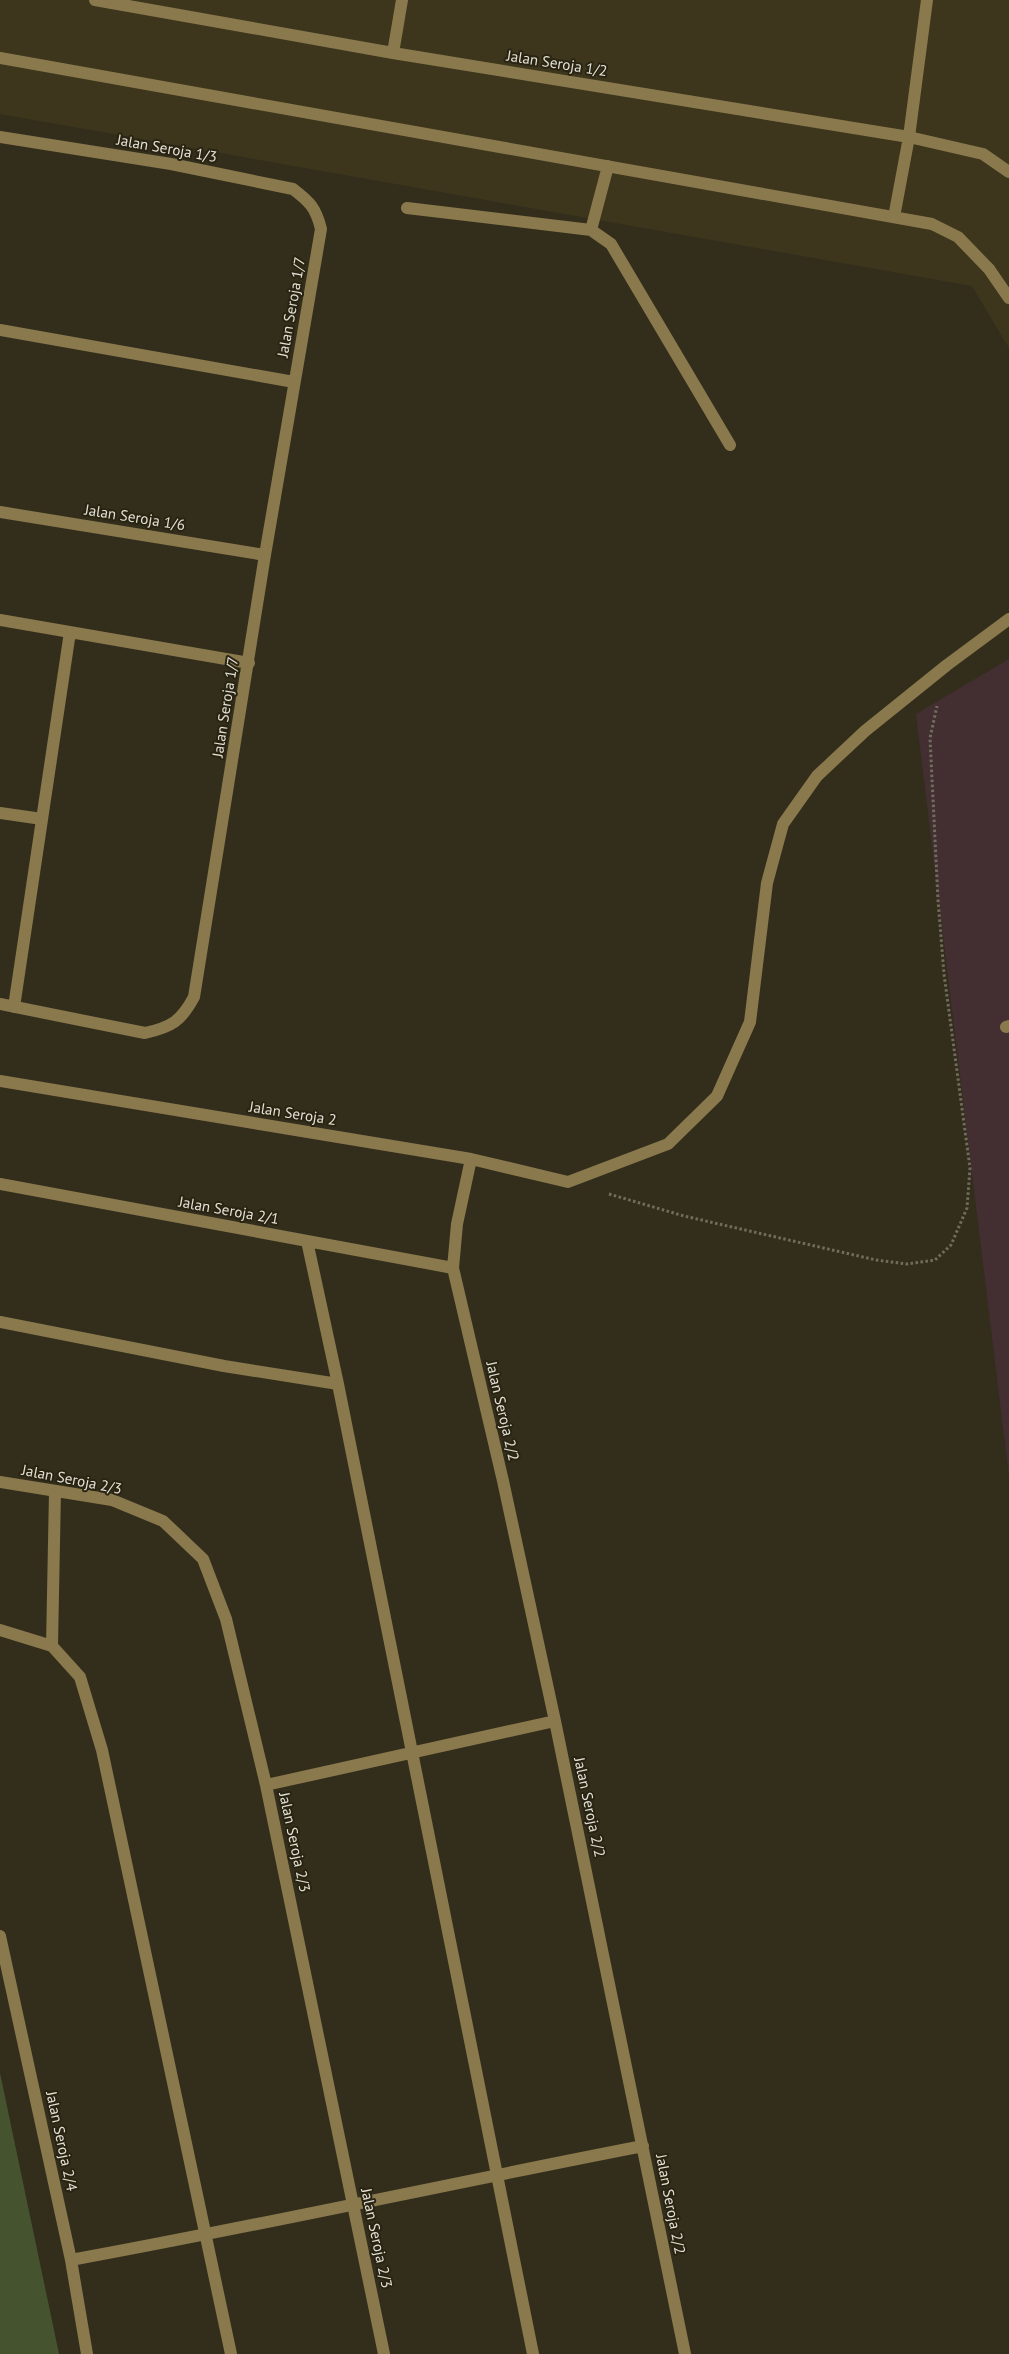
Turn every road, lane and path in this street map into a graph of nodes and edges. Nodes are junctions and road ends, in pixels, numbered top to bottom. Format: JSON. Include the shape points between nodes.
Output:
{"nodes":[{"id":1,"x":95,"y":0,"type":"edge"},
{"id":2,"x":402,"y":0,"type":"edge"},
{"id":3,"x":927,"y":0,"type":"edge"},
{"id":4,"x":393,"y":53,"type":"junction"},
{"id":5,"x":0,"y":58,"type":"edge"},
{"id":6,"x":0,"y":137,"type":"edge"},
{"id":7,"x":909,"y":137,"type":"junction"},
{"id":8,"x":608,"y":166,"type":"junction"},
{"id":9,"x":1009,"y":172,"type":"edge"},
{"id":10,"x":407,"y":208,"type":"dead end"},
{"id":11,"x":318,"y":213,"type":"joint"},
{"id":12,"x":894,"y":217,"type":"junction"},
{"id":13,"x":591,"y":230,"type":"junction"},
{"id":14,"x":1009,"y":298,"type":"edge"},
{"id":15,"x":0,"y":330,"type":"edge"},
{"id":16,"x":294,"y":382,"type":"junction"},
{"id":17,"x":730,"y":445,"type":"dead end"},
{"id":18,"x":0,"y":512,"type":"edge"},
{"id":19,"x":265,"y":555,"type":"junction"},
{"id":20,"x":1009,"y":619,"type":"edge"},
{"id":21,"x":0,"y":620,"type":"edge"},
{"id":22,"x":70,"y":632,"type":"junction"},
{"id":23,"x":249,"y":663,"type":"junction"},
{"id":24,"x":947,"y":665,"type":"junction"},
{"id":25,"x":0,"y":813,"type":"edge"},
{"id":26,"x":42,"y":819,"type":"junction"},
{"id":27,"x":0,"y":1004,"type":"edge"},
{"id":28,"x":14,"y":1007,"type":"junction"},
{"id":29,"x":0,"y":1080,"type":"edge"},
{"id":30,"x":471,"y":1159,"type":"junction"},
{"id":31,"x":568,"y":1182,"type":"junction"},
{"id":32,"x":0,"y":1184,"type":"edge"},
{"id":33,"x":307,"y":1241,"type":"junction"},
{"id":34,"x":453,"y":1268,"type":"junction"},
{"id":35,"x":0,"y":1322,"type":"edge"},
{"id":36,"x":338,"y":1384,"type":"junction"},
{"id":37,"x":0,"y":1482,"type":"edge"},
{"id":38,"x":55,"y":1491,"type":"junction"},
{"id":39,"x":0,"y":1630,"type":"edge"},
{"id":40,"x":52,"y":1646,"type":"junction"},
{"id":41,"x":555,"y":1721,"type":"junction"},
{"id":42,"x":411,"y":1752,"type":"junction"},
{"id":43,"x":266,"y":1784,"type":"junction"},
{"id":44,"x":0,"y":1936,"type":"edge"},
{"id":45,"x":644,"y":2146,"type":"junction"},
{"id":46,"x":496,"y":2174,"type":"junction"},
{"id":47,"x":353,"y":2203,"type":"junction"},
{"id":48,"x":207,"y":2236,"type":"junction"},
{"id":49,"x":71,"y":2260,"type":"junction"},
{"id":50,"x":87,"y":2354,"type":"edge"},
{"id":51,"x":231,"y":2354,"type":"edge"},
{"id":52,"x":384,"y":2354,"type":"edge"},
{"id":53,"x":532,"y":2354,"type":"edge"},
{"id":54,"x":684,"y":2354,"type":"edge"}],
"edges":[{"from":1,"to":4,"type":"street","name":"Jalan Seroja 1/2"},
{"from":2,"to":4,"type":"street"},
{"from":3,"to":7,"type":"street"},
{"from":4,"to":7,"type":"street","name":"Jalan Seroja 1/2"},
{"from":5,"to":8,"type":"street"},
{"from":6,"to":11,"type":"street","name":"Jalan Seroja 1/3","via":[[171,164],[293,189]]},
{"from":7,"to":9,"type":"street","name":"Jalan Seroja 1/2","via":[[983,154]]},
{"from":7,"to":12,"type":"street"},
{"from":8,"to":12,"type":"street"},
{"from":8,"to":13,"type":"street"},
{"from":10,"to":13,"type":"street"},
{"from":11,"to":16,"type":"street","name":"Jalan Seroja 1/7","via":[[321,229]]},
{"from":12,"to":14,"type":"street","via":[[932,224],[958,237],[989,268]]},
{"from":13,"to":17,"type":"street","via":[[612,244]]},
{"from":15,"to":16,"type":"street"},
{"from":16,"to":19,"type":"street","name":"Jalan Seroja 1/7"},
{"from":18,"to":19,"type":"street","name":"Jalan Seroja 1/6"},
{"from":19,"to":23,"type":"street","name":"Jalan Seroja 1/7"},
{"from":20,"to":24,"type":"street"},
{"from":21,"to":22,"type":"street"},
{"from":22,"to":23,"type":"street"},
{"from":22,"to":26,"type":"street"},
{"from":23,"to":28,"type":"street","name":"Jalan Seroja 1/7","via":[[194,997],[183,1017],[165,1028],[145,1033]]},
{"from":24,"to":31,"type":"street","via":[[865,731],[817,776],[784,824],[767,883],[750,1022],[717,1096],[668,1144]]},
{"from":24,"to":31,"type":"path","via":[[932,724],[931,755],[944,974],[970,1168],[967,1208],[951,1245],[935,1260],[907,1264],[876,1260],[684,1216]]},
{"from":25,"to":26,"type":"street"},
{"from":26,"to":28,"type":"street"},
{"from":27,"to":28,"type":"street","name":"Jalan Seroja 1/7"},
{"from":29,"to":30,"type":"street","name":"Jalan Seroja 2"},
{"from":30,"to":31,"type":"street","name":"Jalan Seroja 2"},
{"from":30,"to":34,"type":"street","via":[[457,1224]]},
{"from":32,"to":33,"type":"street","name":"Jalan Seroja 2/1"},
{"from":33,"to":34,"type":"street","name":"Jalan Seroja 2/1"},
{"from":33,"to":36,"type":"street"},
{"from":34,"to":41,"type":"street","name":"Jalan Seroja 2/2"},
{"from":35,"to":36,"type":"street","via":[[224,1366]]},
{"from":36,"to":42,"type":"street"},
{"from":37,"to":38,"type":"street","name":"Jalan Seroja 2/3"},
{"from":38,"to":40,"type":"street"},
{"from":38,"to":43,"type":"street","name":"Jalan Seroja 2/3","via":[[112,1500],[163,1521],[203,1559],[226,1619]]},
{"from":39,"to":40,"type":"street"},
{"from":40,"to":48,"type":"street","via":[[80,1677],[102,1750]]},
{"from":41,"to":42,"type":"street"},
{"from":41,"to":45,"type":"street","name":"Jalan Seroja 2/2"},
{"from":42,"to":43,"type":"street"},
{"from":42,"to":46,"type":"street"},
{"from":43,"to":47,"type":"street","name":"Jalan Seroja 2/3"},
{"from":44,"to":49,"type":"street","name":"Jalan Seroja 2/4"},
{"from":45,"to":46,"type":"street"},
{"from":45,"to":54,"type":"street","name":"Jalan Seroja 2/2"},
{"from":46,"to":47,"type":"street"},
{"from":46,"to":53,"type":"street"},
{"from":47,"to":48,"type":"street"},
{"from":47,"to":52,"type":"street","name":"Jalan Seroja 2/3"},
{"from":48,"to":49,"type":"street"},
{"from":48,"to":51,"type":"street"},
{"from":49,"to":50,"type":"street","name":"Jalan Seroja 2/4"}]}
